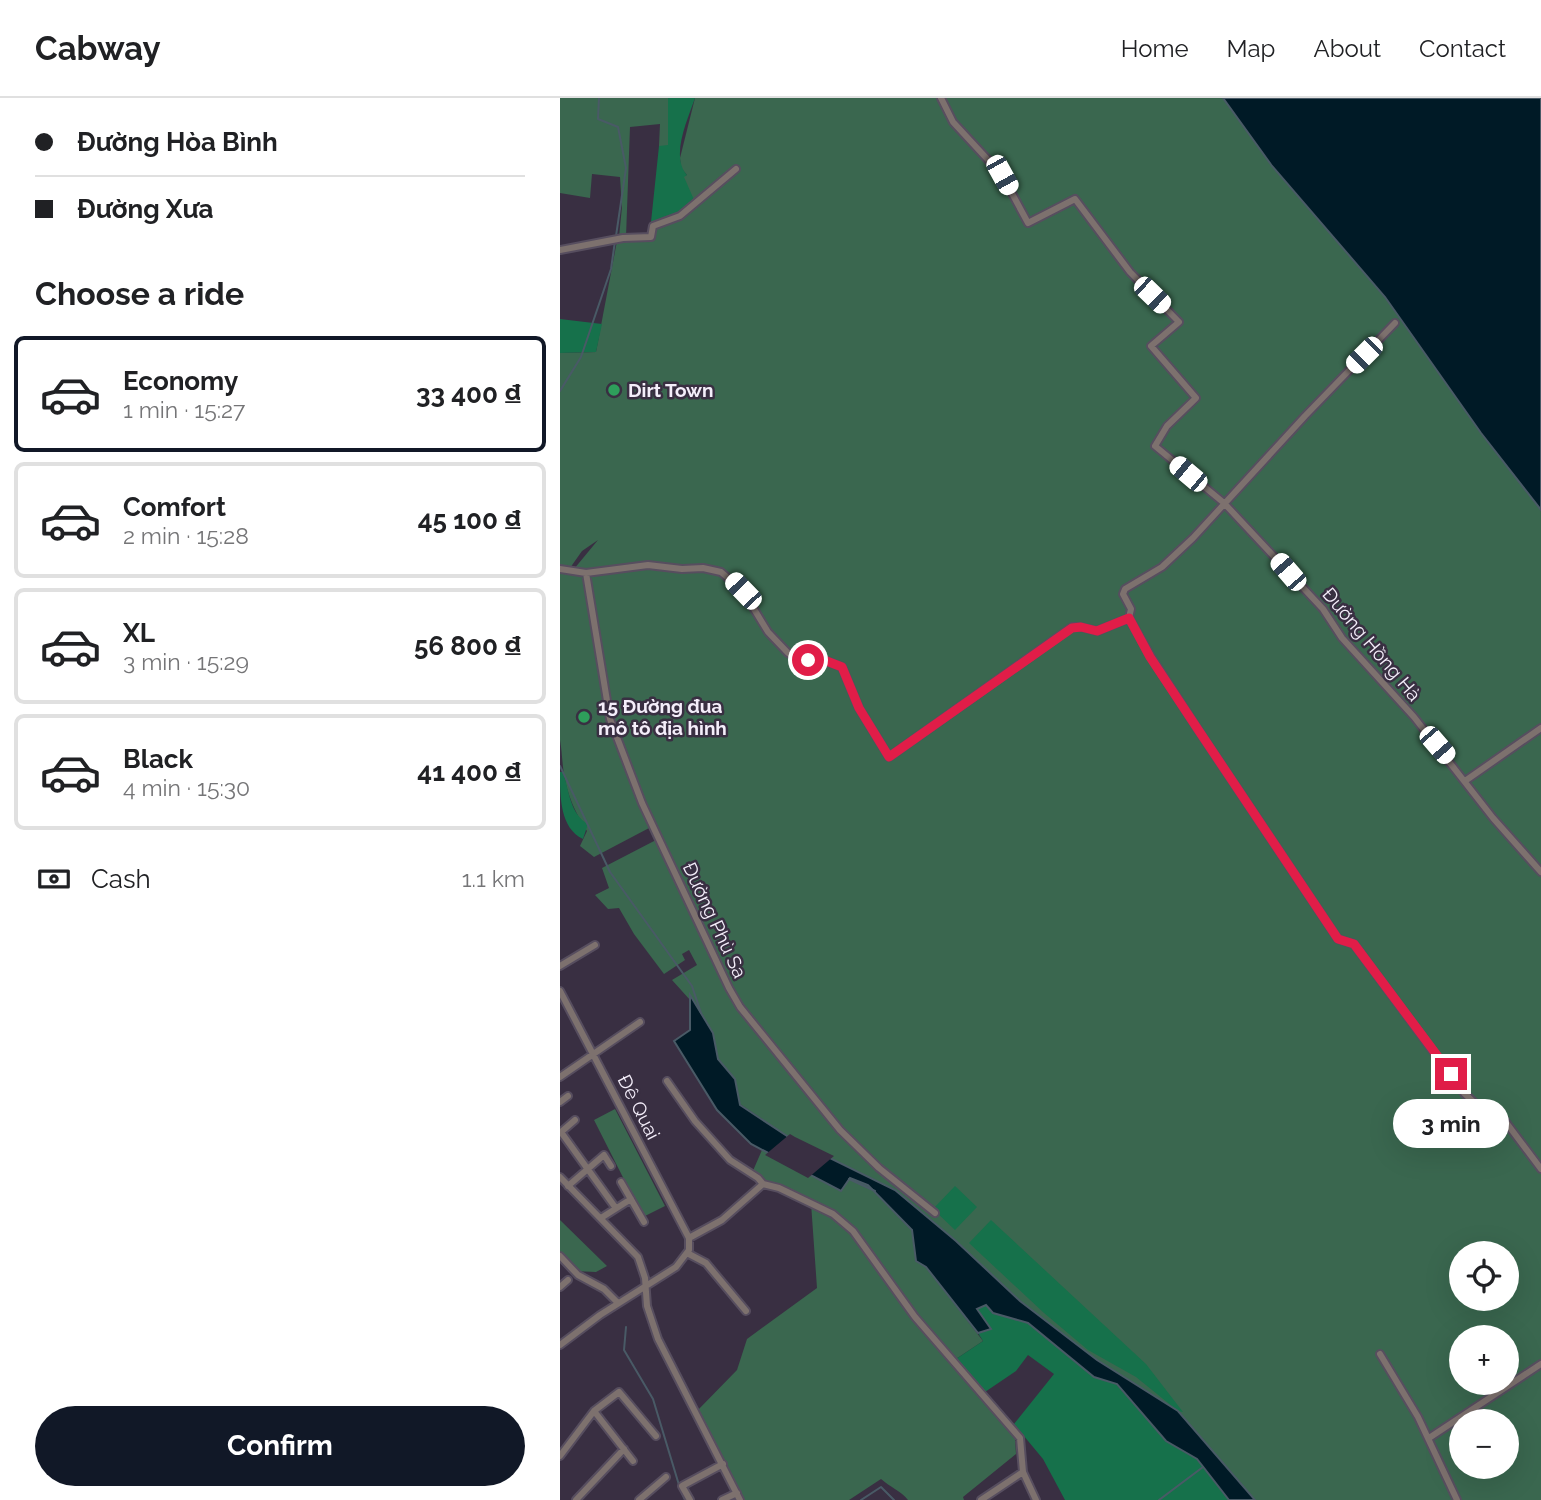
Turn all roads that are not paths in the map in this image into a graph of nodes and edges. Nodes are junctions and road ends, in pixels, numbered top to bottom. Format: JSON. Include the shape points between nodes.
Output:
{"nodes":[{"id":1,"x":941,"y":98,"type":"edge"},
{"id":2,"x":736,"y":169,"type":"dead end"},
{"id":3,"x":560,"y":250,"type":"edge"},
{"id":4,"x":1395,"y":323,"type":"dead end"},
{"id":5,"x":1224,"y":503,"type":"junction"},
{"id":6,"x":560,"y":569,"type":"edge"},
{"id":7,"x":586,"y":573,"type":"junction"},
{"id":8,"x":1129,"y":618,"type":"junction"},
{"id":9,"x":1541,"y":728,"type":"edge"},
{"id":10,"x":1465,"y":781,"type":"junction"},
{"id":11,"x":1541,"y":872,"type":"edge"},
{"id":12,"x":595,"y":946,"type":"dead end"},
{"id":13,"x":560,"y":966,"type":"edge"},
{"id":14,"x":560,"y":991,"type":"edge"},
{"id":15,"x":640,"y":1022,"type":"dead end"},
{"id":16,"x":593,"y":1053,"type":"junction"},
{"id":17,"x":560,"y":1077,"type":"edge"},
{"id":18,"x":667,"y":1081,"type":"dead end"},
{"id":19,"x":568,"y":1096,"type":"dead end"},
{"id":20,"x":560,"y":1102,"type":"edge"},
{"id":21,"x":575,"y":1120,"type":"dead end"},
{"id":22,"x":560,"y":1133,"type":"edge"},
{"id":23,"x":611,"y":1166,"type":"dead end"},
{"id":24,"x":588,"y":1169,"type":"junction"},
{"id":25,"x":1541,"y":1169,"type":"edge"},
{"id":26,"x":560,"y":1177,"type":"edge"},
{"id":27,"x":621,"y":1182,"type":"dead end"},
{"id":28,"x":763,"y":1184,"type":"junction"},
{"id":29,"x":568,"y":1186,"type":"junction"},
{"id":30,"x":631,"y":1199,"type":"junction"},
{"id":31,"x":615,"y":1207,"type":"junction"},
{"id":32,"x":935,"y":1213,"type":"dead end"},
{"id":33,"x":601,"y":1218,"type":"junction"},
{"id":34,"x":644,"y":1222,"type":"dead end"},
{"id":35,"x":689,"y":1238,"type":"junction"},
{"id":36,"x":687,"y":1253,"type":"junction"},
{"id":37,"x":560,"y":1256,"type":"edge"},
{"id":38,"x":568,"y":1280,"type":"dead end"},
{"id":39,"x":646,"y":1286,"type":"junction"},
{"id":40,"x":560,"y":1287,"type":"edge"},
{"id":41,"x":618,"y":1303,"type":"junction"},
{"id":42,"x":746,"y":1311,"type":"dead end"},
{"id":43,"x":561,"y":1344,"type":"edge"},
{"id":44,"x":1380,"y":1353,"type":"dead end"},
{"id":45,"x":1541,"y":1364,"type":"edge"},
{"id":46,"x":594,"y":1411,"type":"junction"},
{"id":47,"x":656,"y":1436,"type":"dead end"},
{"id":48,"x":1429,"y":1438,"type":"junction"},
{"id":49,"x":624,"y":1449,"type":"junction"},
{"id":50,"x":560,"y":1456,"type":"edge"},
{"id":51,"x":634,"y":1461,"type":"dead end"},
{"id":52,"x":723,"y":1464,"type":"junction"},
{"id":53,"x":1023,"y":1472,"type":"junction"},
{"id":54,"x":666,"y":1477,"type":"dead end"},
{"id":55,"x":739,"y":1497,"type":"edge"},
{"id":56,"x":576,"y":1500,"type":"edge"},
{"id":57,"x":639,"y":1500,"type":"edge"},
{"id":58,"x":690,"y":1500,"type":"edge"},
{"id":59,"x":722,"y":1500,"type":"edge"},
{"id":60,"x":981,"y":1500,"type":"edge"},
{"id":61,"x":1036,"y":1500,"type":"edge"},
{"id":62,"x":1457,"y":1500,"type":"edge"}],
"edges":[{"from":1,"to":5,"type":"street","name":"Đường Hồng Hà","via":[[953,122],[1002,175],[1028,223],[1074,199],[1138,282],[1180,322],[1151,346],[1196,398],[1167,426],[1155,446]]},
{"from":2,"to":3,"type":"street","via":[[680,216],[653,226],[651,237]]},
{"from":4,"to":5,"type":"street"},
{"from":5,"to":8,"type":"street","via":[[1162,567],[1125,589],[1122,594]]},
{"from":5,"to":10,"type":"street","name":"Đường Hồng Hà","via":[[1323,609],[1342,638]]},
{"from":6,"to":7,"type":"street"},
{"from":7,"to":8,"type":"street","via":[[648,565],[722,572],[743,591],[768,632],[788,653],[842,667],[859,708],[889,757],[1072,628],[1097,631]]},
{"from":7,"to":32,"type":"street","name":"Đường Phù Sa","via":[[610,719],[642,803],[729,988],[840,1130]]},
{"from":8,"to":25,"type":"street","via":[[1150,657],[1338,939],[1354,944],[1464,1093],[1482,1110],[1498,1113]]},
{"from":9,"to":10,"type":"street"},
{"from":10,"to":11,"type":"street","name":"Đường Hồng Hà"},
{"from":12,"to":13,"type":"street"},
{"from":14,"to":16,"type":"street","name":"Đê Quai"},
{"from":15,"to":16,"type":"street"},
{"from":16,"to":17,"type":"street"},
{"from":16,"to":35,"type":"street","name":"Đê Quai"},
{"from":18,"to":28,"type":"street","via":[[730,1160]]},
{"from":19,"to":20,"type":"street"},
{"from":21,"to":22,"type":"street"},
{"from":22,"to":24,"type":"street"},
{"from":23,"to":24,"type":"street","via":[[604,1155]]},
{"from":24,"to":29,"type":"street"},
{"from":24,"to":31,"type":"street"},
{"from":26,"to":29,"type":"street"},
{"from":27,"to":30,"type":"street"},
{"from":28,"to":35,"type":"street","via":[[722,1220]]},
{"from":28,"to":53,"type":"street","via":[[819,1206],[853,1231],[915,1317],[1020,1438]]},
{"from":29,"to":33,"type":"street"},
{"from":30,"to":31,"type":"street"},
{"from":30,"to":34,"type":"street"},
{"from":31,"to":33,"type":"street"},
{"from":33,"to":39,"type":"street","via":[[638,1257]]},
{"from":35,"to":36,"type":"street"},
{"from":36,"to":39,"type":"street","via":[[676,1267]]},
{"from":36,"to":42,"type":"street","via":[[706,1263]]},
{"from":37,"to":41,"type":"street"},
{"from":38,"to":40,"type":"street"},
{"from":39,"to":41,"type":"street"},
{"from":39,"to":52,"type":"street","via":[[647,1306],[659,1339]]},
{"from":41,"to":43,"type":"street"},
{"from":44,"to":48,"type":"street"},
{"from":45,"to":48,"type":"street"},
{"from":46,"to":47,"type":"street","via":[[619,1392]]},
{"from":46,"to":49,"type":"street"},
{"from":46,"to":50,"type":"street"},
{"from":48,"to":62,"type":"street"},
{"from":49,"to":51,"type":"street"},
{"from":49,"to":56,"type":"street"},
{"from":52,"to":55,"type":"street"},
{"from":52,"to":58,"type":"street","via":[[682,1486]]},
{"from":53,"to":60,"type":"street"},
{"from":53,"to":61,"type":"street"},
{"from":54,"to":57,"type":"street"},
{"from":55,"to":59,"type":"street"}]}
